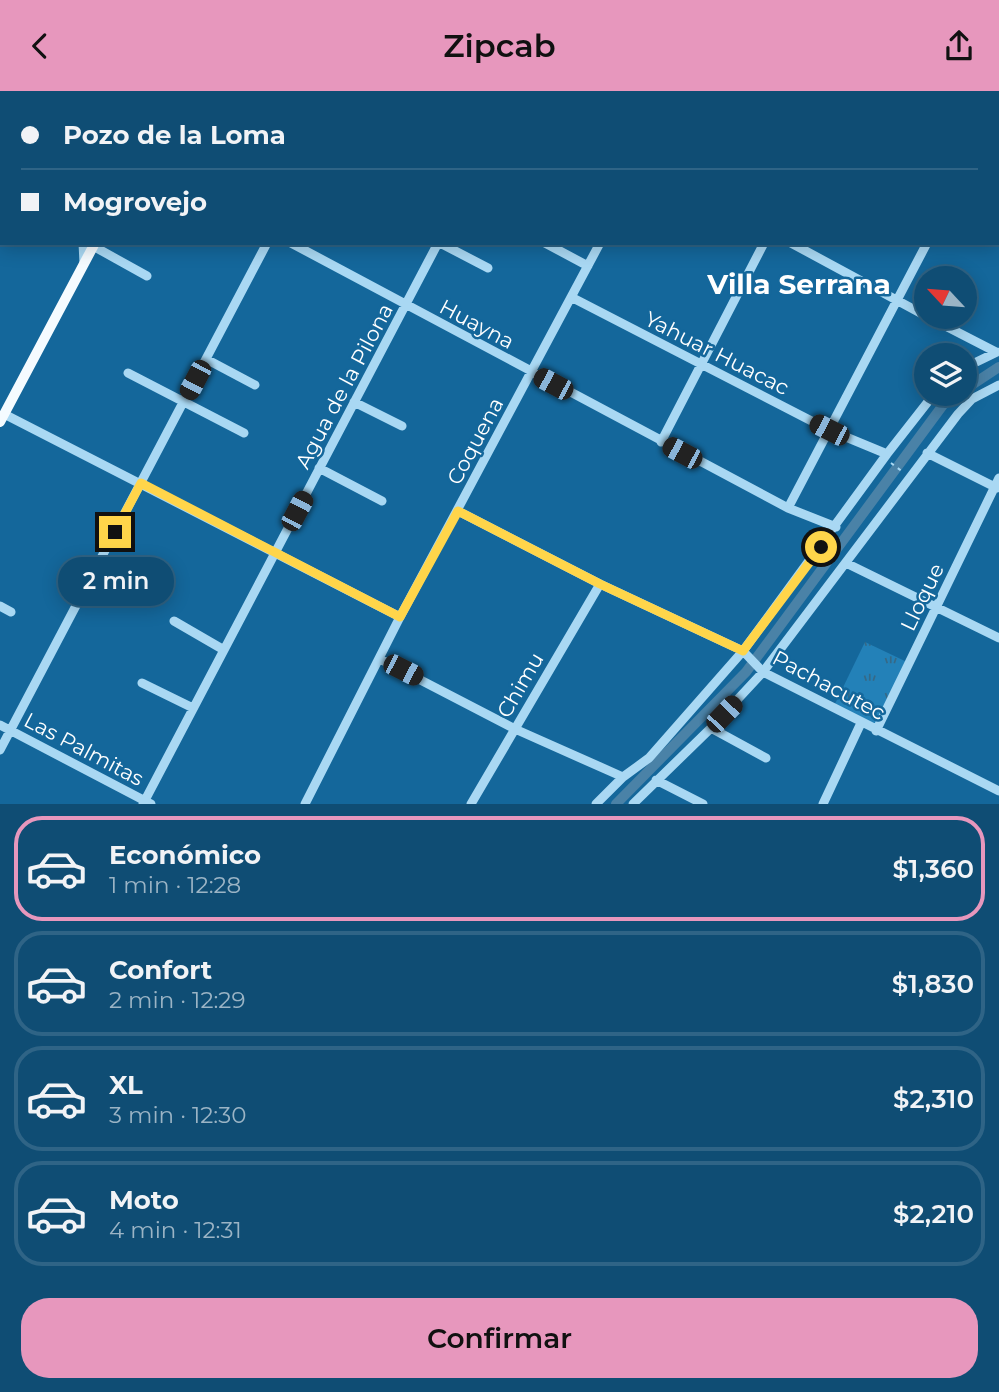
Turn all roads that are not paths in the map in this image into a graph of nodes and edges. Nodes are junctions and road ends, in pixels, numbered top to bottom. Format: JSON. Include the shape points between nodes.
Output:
{"nodes":[{"id":1,"x":90,"y":245,"type":"edge"},
{"id":2,"x":92,"y":245,"type":"edge"},
{"id":3,"x":266,"y":245,"type":"edge"},
{"id":4,"x":295,"y":245,"type":"edge"},
{"id":5,"x":438,"y":245,"type":"edge"},
{"id":6,"x":443,"y":245,"type":"edge"},
{"id":7,"x":549,"y":245,"type":"edge"},
{"id":8,"x":599,"y":245,"type":"edge"},
{"id":9,"x":763,"y":245,"type":"edge"},
{"id":10,"x":795,"y":245,"type":"edge"},
{"id":11,"x":926,"y":245,"type":"edge"},
{"id":12,"x":588,"y":266,"type":"junction"},
{"id":13,"x":488,"y":268,"type":"dead end"},
{"id":14,"x":147,"y":276,"type":"dead end"},
{"id":15,"x":571,"y":297,"type":"junction"},
{"id":16,"x":897,"y":301,"type":"junction"},
{"id":17,"x":406,"y":305,"type":"junction"},
{"id":18,"x":914,"y":310,"type":"edge"},
{"id":19,"x":952,"y":329,"type":"edge"},
{"id":20,"x":997,"y":352,"type":"edge"},
{"id":21,"x":206,"y":359,"type":"junction"},
{"id":22,"x":977,"y":362,"type":"edge"},
{"id":23,"x":701,"y":364,"type":"junction"},
{"id":24,"x":128,"y":373,"type":"dead end"},
{"id":25,"x":531,"y":373,"type":"junction"},
{"id":26,"x":255,"y":385,"type":"dead end"},
{"id":27,"x":999,"y":385,"type":"edge"},
{"id":28,"x":184,"y":401,"type":"junction"},
{"id":29,"x":354,"y":402,"type":"junction"},
{"id":30,"x":925,"y":406,"type":"edge"},
{"id":31,"x":1,"y":416,"type":"edge"},
{"id":32,"x":401,"y":426,"type":"dead end"},
{"id":33,"x":829,"y":430,"type":"junction"},
{"id":34,"x":244,"y":433,"type":"dead end"},
{"id":35,"x":661,"y":442,"type":"junction"},
{"id":36,"x":927,"y":453,"type":"junction"},
{"id":37,"x":888,"y":458,"type":"junction"},
{"id":38,"x":319,"y":468,"type":"junction"},
{"id":39,"x":141,"y":483,"type":"junction"},
{"id":40,"x":998,"y":485,"type":"edge"},
{"id":41,"x":382,"y":501,"type":"dead end"},
{"id":42,"x":788,"y":508,"type":"junction"},
{"id":43,"x":458,"y":511,"type":"junction"},
{"id":44,"x":836,"y":527,"type":"junction"},
{"id":45,"x":275,"y":553,"type":"junction"},
{"id":46,"x":846,"y":563,"type":"junction"},
{"id":47,"x":600,"y":584,"type":"junction"},
{"id":48,"x":0,"y":606,"type":"edge"},
{"id":49,"x":936,"y":608,"type":"junction"},
{"id":50,"x":11,"y":612,"type":"dead end"},
{"id":51,"x":400,"y":617,"type":"junction"},
{"id":52,"x":174,"y":621,"type":"dead end"},
{"id":53,"x":999,"y":638,"type":"edge"},
{"id":54,"x":224,"y":650,"type":"junction"},
{"id":55,"x":743,"y":651,"type":"junction"},
{"id":56,"x":380,"y":659,"type":"junction"},
{"id":57,"x":763,"y":672,"type":"junction"},
{"id":58,"x":142,"y":683,"type":"dead end"},
{"id":59,"x":193,"y":709,"type":"junction"},
{"id":60,"x":861,"y":723,"type":"junction"},
{"id":61,"x":0,"y":725,"type":"edge"},
{"id":62,"x":710,"y":728,"type":"junction"},
{"id":63,"x":515,"y":729,"type":"junction"},
{"id":64,"x":10,"y":731,"type":"junction"},
{"id":65,"x":876,"y":731,"type":"junction"},
{"id":66,"x":0,"y":750,"type":"edge"},
{"id":67,"x":766,"y":758,"type":"dead end"},
{"id":68,"x":623,"y":777,"type":"junction"},
{"id":69,"x":656,"y":780,"type":"junction"},
{"id":70,"x":999,"y":791,"type":"edge"},
{"id":71,"x":146,"y":803,"type":"edge"},
{"id":72,"x":305,"y":804,"type":"edge"},
{"id":73,"x":471,"y":804,"type":"edge"},
{"id":74,"x":596,"y":804,"type":"edge"},
{"id":75,"x":633,"y":804,"type":"edge"},
{"id":76,"x":703,"y":804,"type":"edge"},
{"id":77,"x":823,"y":804,"type":"edge"}],
"edges":[{"from":1,"to":31,"type":"main road"},
{"from":2,"to":14,"type":"street"},
{"from":3,"to":21,"type":"street"},
{"from":4,"to":17,"type":"street","name":"Huayna"},
{"from":5,"to":17,"type":"street","name":"Agua de la Pilona"},
{"from":6,"to":13,"type":"street"},
{"from":7,"to":12,"type":"street"},
{"from":8,"to":12,"type":"street","name":"Coquena"},
{"from":9,"to":23,"type":"street"},
{"from":10,"to":16,"type":"street"},
{"from":11,"to":16,"type":"street"},
{"from":12,"to":15,"type":"street","name":"Coquena"},
{"from":15,"to":23,"type":"street","name":"Yahuar Huacac"},
{"from":15,"to":25,"type":"street","name":"Coquena"},
{"from":16,"to":18,"type":"street"},
{"from":16,"to":33,"type":"street"},
{"from":17,"to":25,"type":"street","name":"Huayna"},
{"from":17,"to":29,"type":"street","name":"Agua de la Pilona"},
{"from":19,"to":20,"type":"street"},
{"from":20,"to":22,"type":"street"},
{"from":21,"to":26,"type":"street"},
{"from":21,"to":28,"type":"street"},
{"from":23,"to":33,"type":"street","name":"Yahuar Huacac"},
{"from":23,"to":35,"type":"street"},
{"from":24,"to":28,"type":"street"},
{"from":25,"to":35,"type":"street","name":"Huayna"},
{"from":25,"to":43,"type":"street","name":"Coquena"},
{"from":27,"to":36,"type":"street","via":[[972,399]]},
{"from":28,"to":34,"type":"street"},
{"from":28,"to":39,"type":"street"},
{"from":29,"to":32,"type":"street"},
{"from":29,"to":38,"type":"street","name":"Agua de la Pilona"},
{"from":30,"to":37,"type":"street"},
{"from":31,"to":39,"type":"street"},
{"from":33,"to":37,"type":"street","name":"Yahuar Huacac"},
{"from":33,"to":42,"type":"street"},
{"from":35,"to":42,"type":"street","name":"Huayna"},
{"from":36,"to":40,"type":"street"},
{"from":36,"to":46,"type":"street"},
{"from":37,"to":44,"type":"street"},
{"from":38,"to":41,"type":"street"},
{"from":38,"to":45,"type":"street","name":"Agua de la Pilona"},
{"from":39,"to":45,"type":"street"},
{"from":39,"to":64,"type":"street"},
{"from":40,"to":49,"type":"street","name":"Lloque"},
{"from":42,"to":44,"type":"street","name":"Huayna"},
{"from":43,"to":47,"type":"street","name":"Pachacutec"},
{"from":43,"to":51,"type":"street","name":"Coquena"},
{"from":44,"to":55,"type":"street"},
{"from":45,"to":51,"type":"street"},
{"from":45,"to":54,"type":"street","name":"Agua de la Pilona"},
{"from":46,"to":49,"type":"street"},
{"from":46,"to":57,"type":"street"},
{"from":47,"to":55,"type":"street","name":"Pachacutec"},
{"from":47,"to":63,"type":"street","name":"Chimu"},
{"from":48,"to":50,"type":"street"},
{"from":49,"to":53,"type":"street"},
{"from":49,"to":65,"type":"street","name":"Lloque"},
{"from":51,"to":56,"type":"street","name":"Coquena"},
{"from":52,"to":54,"type":"street"},
{"from":54,"to":59,"type":"street","name":"Agua de la Pilona"},
{"from":55,"to":57,"type":"street","name":"Pachacutec"},
{"from":55,"to":68,"type":"street","via":[[649,758]]},
{"from":56,"to":63,"type":"street"},
{"from":56,"to":72,"type":"street","name":"Coquena"},
{"from":57,"to":60,"type":"street","name":"Pachacutec"},
{"from":57,"to":62,"type":"street"},
{"from":58,"to":59,"type":"street"},
{"from":59,"to":71,"type":"street","name":"Agua de la Pilona"},
{"from":60,"to":65,"type":"street","name":"Pachacutec"},
{"from":60,"to":77,"type":"street"},
{"from":61,"to":64,"type":"street","name":"Las Palmitas"},
{"from":62,"to":67,"type":"street"},
{"from":62,"to":69,"type":"street"},
{"from":63,"to":68,"type":"street"},
{"from":63,"to":73,"type":"street","name":"Chimu"},
{"from":64,"to":66,"type":"street"},
{"from":64,"to":71,"type":"street","name":"Las Palmitas"},
{"from":65,"to":70,"type":"street","name":"Pachacutec"},
{"from":68,"to":74,"type":"street"},
{"from":69,"to":75,"type":"street"},
{"from":69,"to":76,"type":"street"}]}
